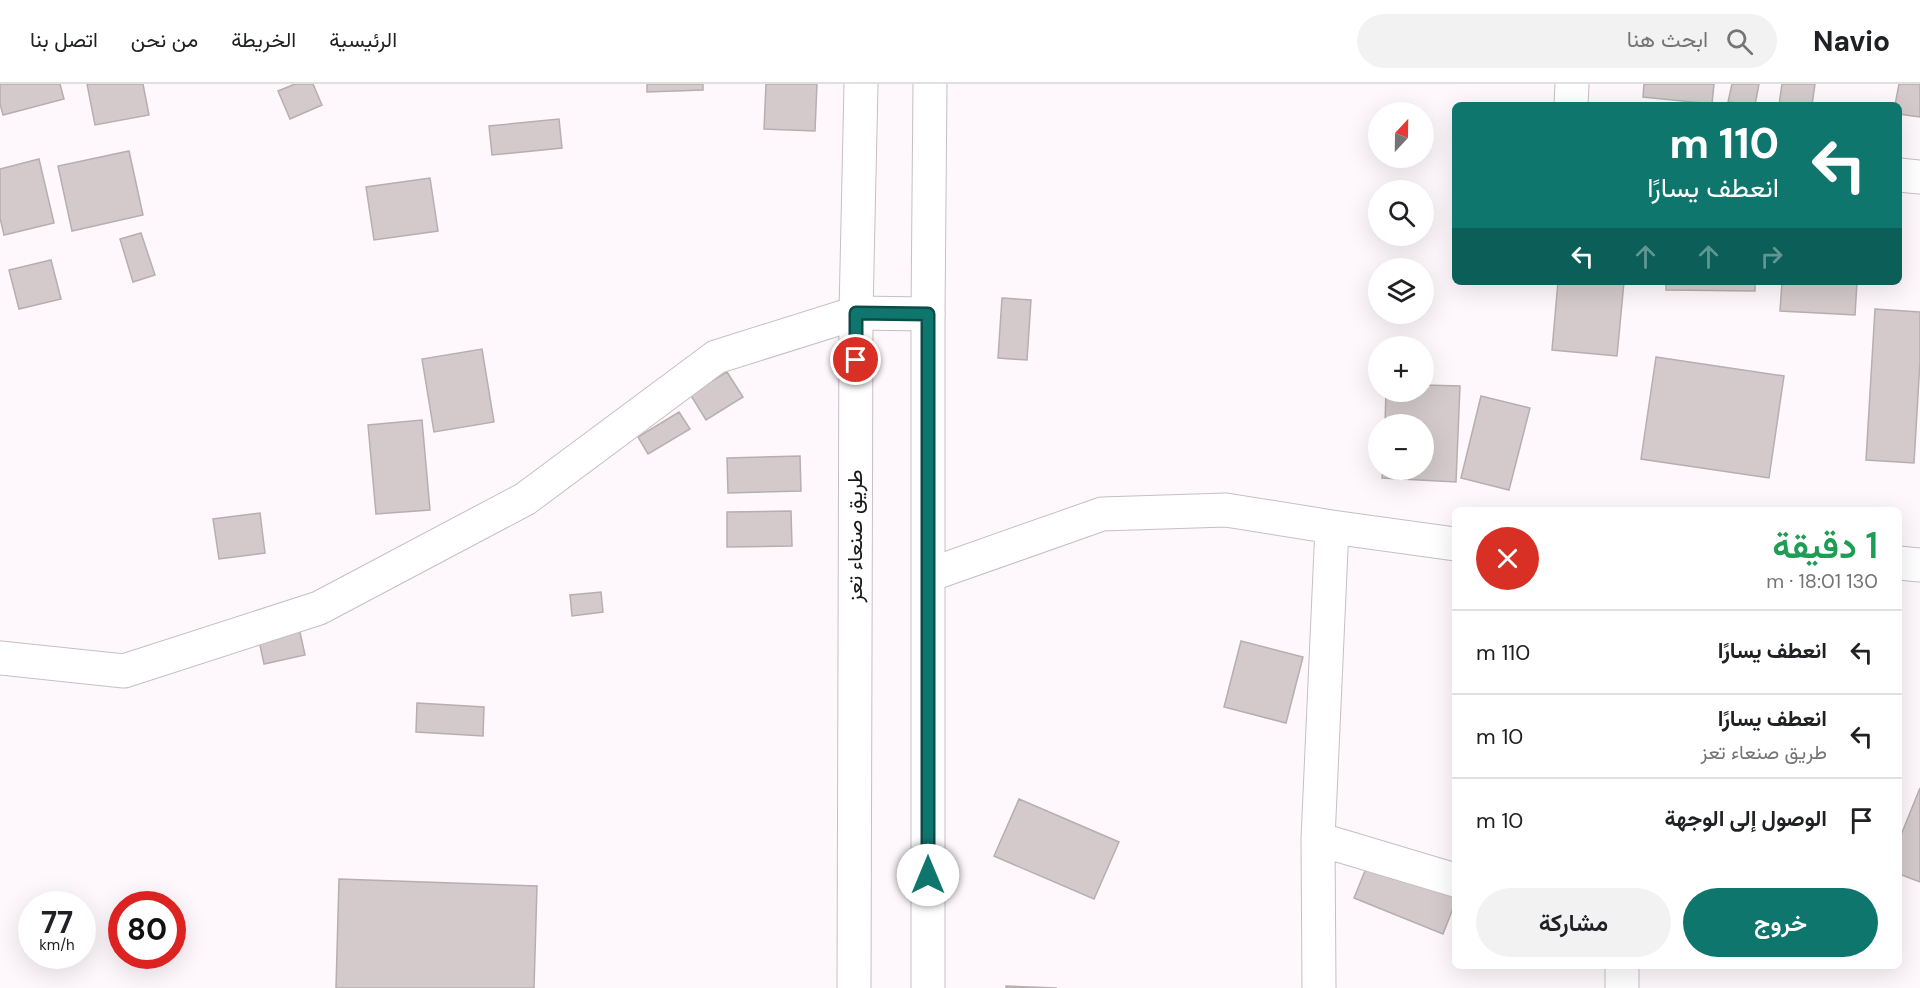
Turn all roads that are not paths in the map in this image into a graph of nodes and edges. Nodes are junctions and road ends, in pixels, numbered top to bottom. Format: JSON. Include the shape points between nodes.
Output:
{"nodes":[{"id":1,"x":861,"y":84,"type":"edge"},
{"id":2,"x":930,"y":84,"type":"edge"},
{"id":3,"x":1572,"y":84,"type":"edge"},
{"id":4,"x":1571,"y":102,"type":"edge"},
{"id":5,"x":1902,"y":175,"type":"edge"},
{"id":6,"x":1920,"y":177,"type":"edge"},
{"id":7,"x":856,"y":313,"type":"junction"},
{"id":8,"x":928,"y":314,"type":"junction"},
{"id":9,"x":1332,"y":527,"type":"junction"},
{"id":10,"x":1452,"y":544,"type":"edge"},
{"id":11,"x":1902,"y":563,"type":"edge"},
{"id":12,"x":1920,"y":565,"type":"edge"},
{"id":13,"x":929,"y":575,"type":"junction"},
{"id":14,"x":0,"y":658,"type":"edge"},
{"id":15,"x":1318,"y":839,"type":"junction"},
{"id":16,"x":1452,"y":879,"type":"edge"},
{"id":17,"x":1622,"y":969,"type":"edge"},
{"id":18,"x":854,"y":988,"type":"edge"},
{"id":19,"x":928,"y":988,"type":"edge"},
{"id":20,"x":1319,"y":988,"type":"edge"},
{"id":21,"x":1622,"y":988,"type":"edge"}],
"edges":[{"from":1,"to":7,"type":"main road","name":"طريق صنعاء تعز"},
{"from":2,"to":8,"type":"main road"},
{"from":3,"to":4,"type":"main road"},
{"from":5,"to":6,"type":"main road"},
{"from":7,"to":8,"type":"main road"},
{"from":7,"to":14,"type":"main road","via":[[716,357],[525,499],[319,608],[124,671]]},
{"from":7,"to":18,"type":"main road","name":"طريق صنعاء تعز"},
{"from":8,"to":13,"type":"main road"},
{"from":9,"to":10,"type":"main road"},
{"from":9,"to":13,"type":"main road","via":[[1226,510],[1102,514]]},
{"from":9,"to":15,"type":"main road"},
{"from":11,"to":12,"type":"main road"},
{"from":13,"to":19,"type":"main road"},
{"from":15,"to":16,"type":"main road"},
{"from":15,"to":20,"type":"main road"},
{"from":17,"to":21,"type":"main road"}]}
